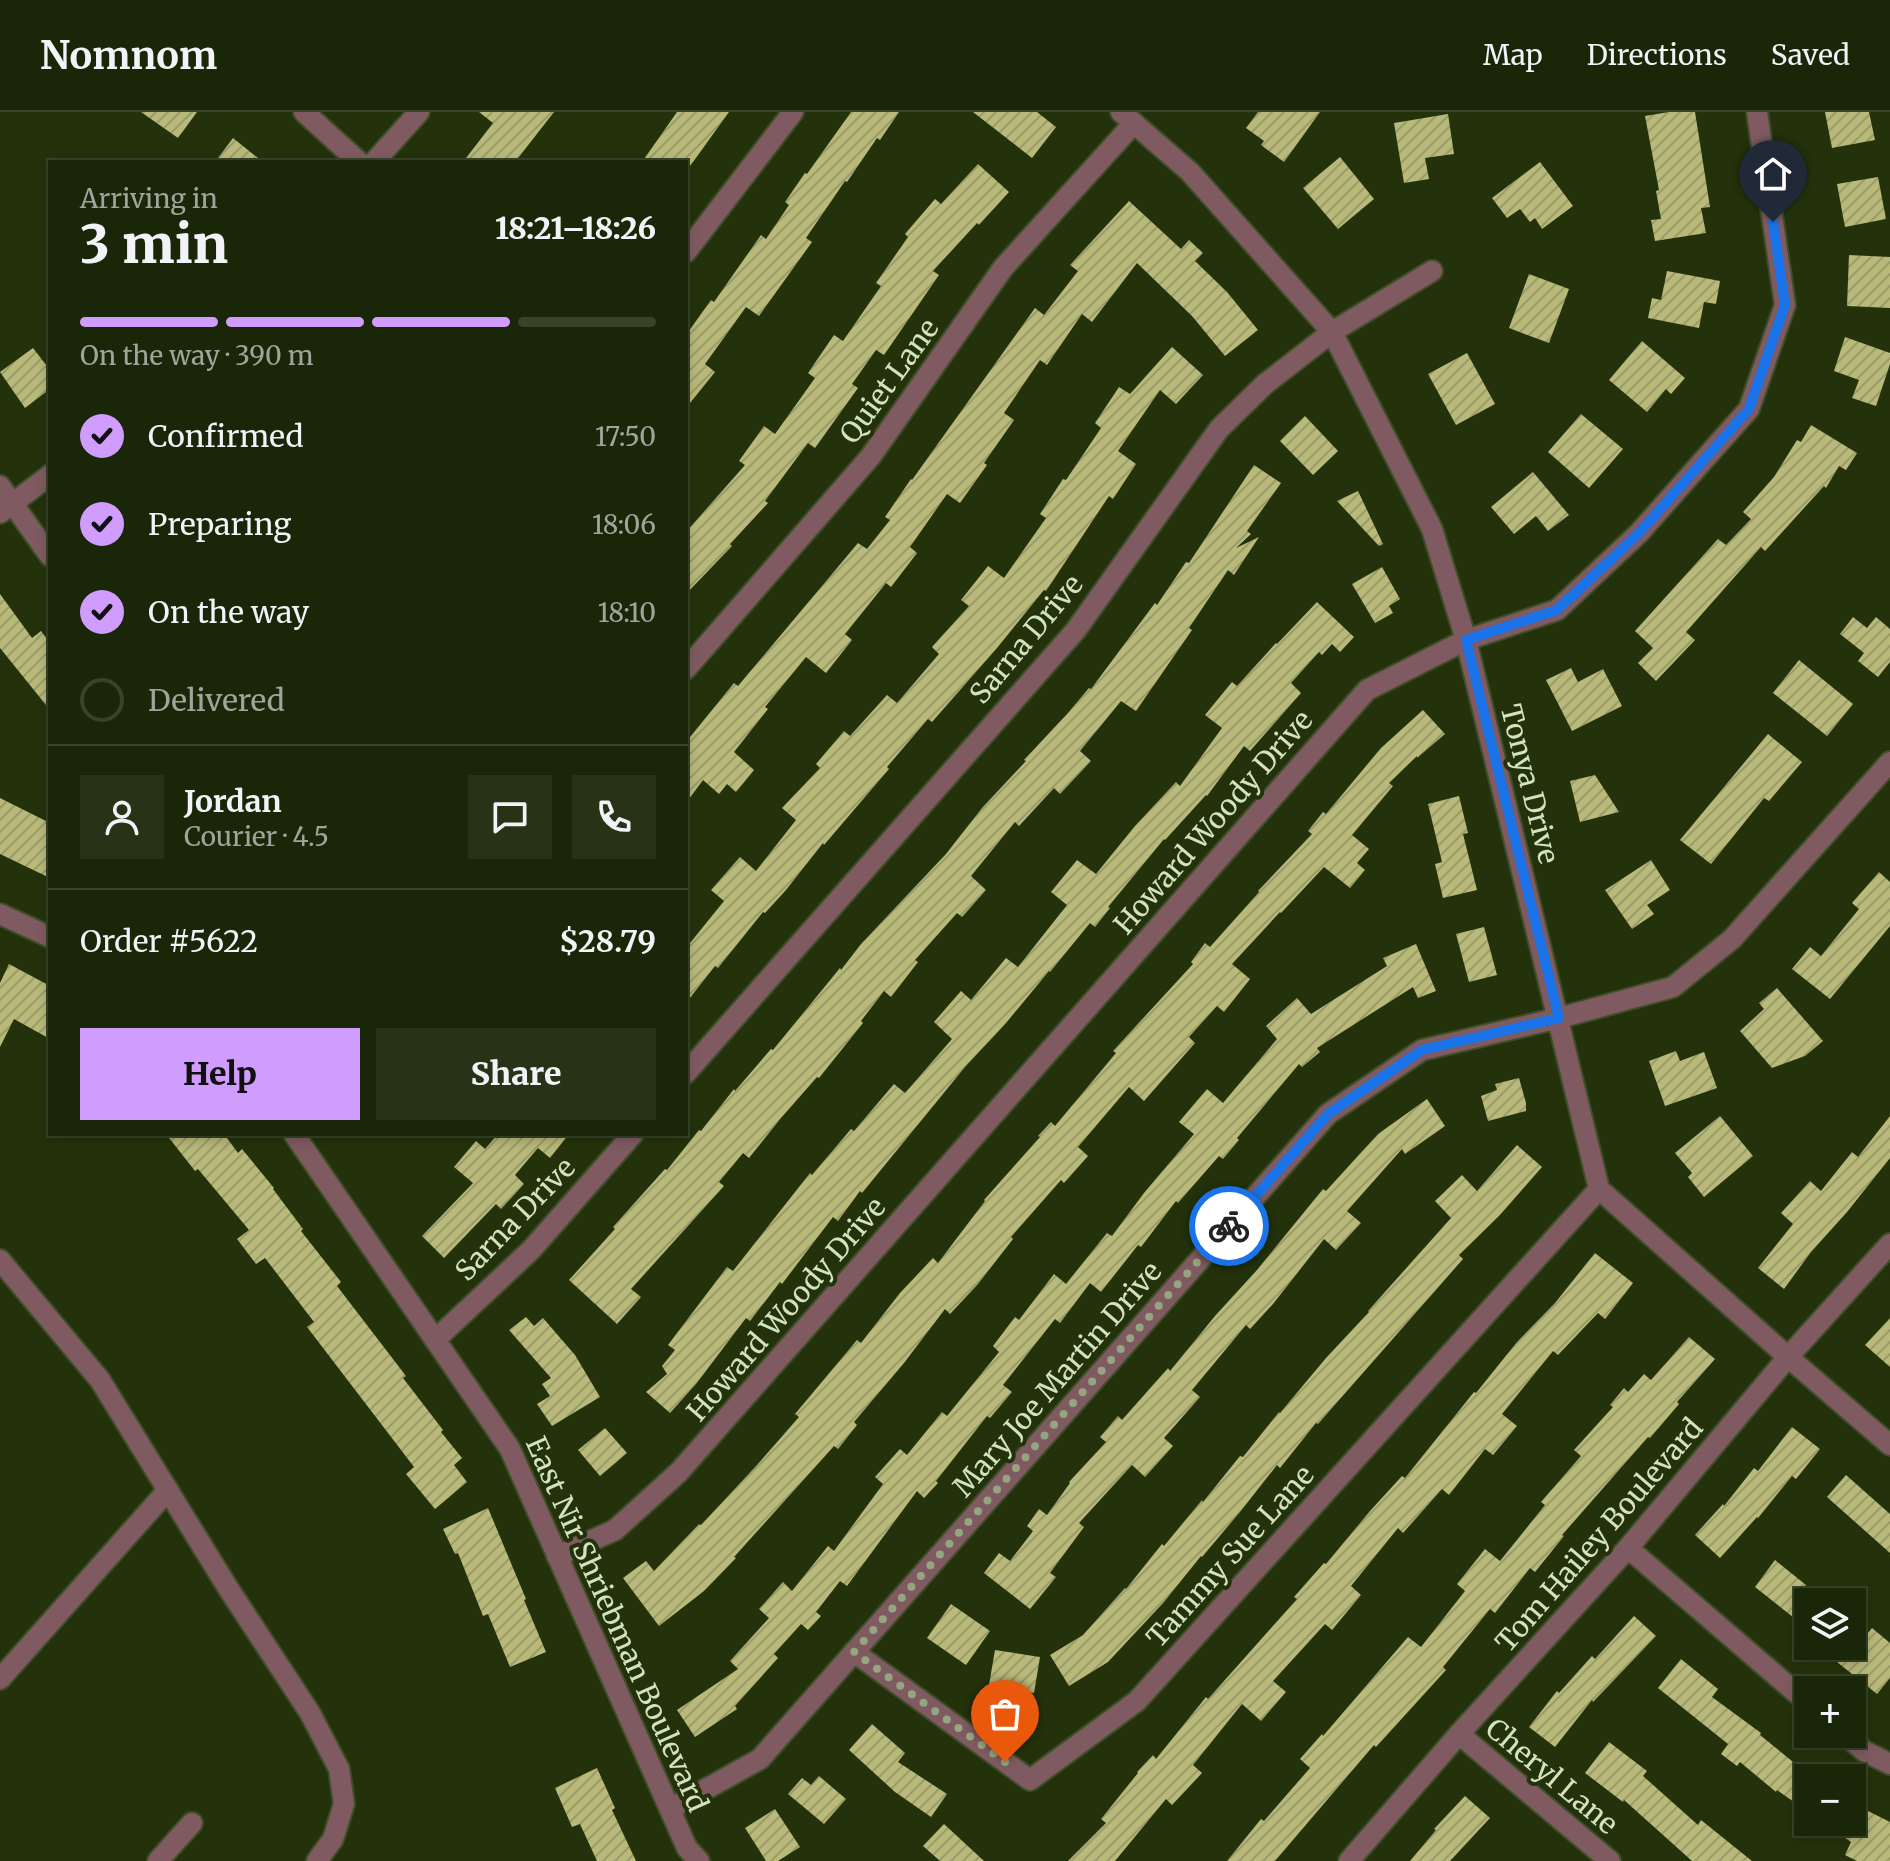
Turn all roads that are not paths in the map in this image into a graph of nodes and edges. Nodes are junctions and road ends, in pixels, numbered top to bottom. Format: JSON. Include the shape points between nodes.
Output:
{"nodes":[{"id":1,"x":304,"y":112,"type":"edge"},
{"id":2,"x":419,"y":112,"type":"edge"},
{"id":3,"x":793,"y":112,"type":"edge"},
{"id":4,"x":1757,"y":112,"type":"edge"},
{"id":5,"x":1127,"y":117,"type":"edge"},
{"id":6,"x":357,"y":160,"type":"edge"},
{"id":7,"x":376,"y":160,"type":"edge"},
{"id":8,"x":688,"y":249,"type":"edge"},
{"id":9,"x":1432,"y":271,"type":"dead end"},
{"id":10,"x":1332,"y":332,"type":"junction"},
{"id":11,"x":48,"y":477,"type":"edge"},
{"id":12,"x":0,"y":486,"type":"edge"},
{"id":13,"x":6,"y":509,"type":"edge"},
{"id":14,"x":48,"y":554,"type":"edge"},
{"id":15,"x":1466,"y":640,"type":"junction"},
{"id":16,"x":688,"y":667,"type":"edge"},
{"id":17,"x":1890,"y":762,"type":"edge"},
{"id":18,"x":0,"y":914,"type":"edge"},
{"id":19,"x":48,"y":936,"type":"edge"},
{"id":20,"x":1559,"y":1018,"type":"junction"},
{"id":21,"x":688,"y":1071,"type":"edge"},
{"id":22,"x":295,"y":1136,"type":"edge"},
{"id":23,"x":631,"y":1136,"type":"edge"},
{"id":24,"x":1599,"y":1189,"type":"junction"},
{"id":25,"x":1890,"y":1244,"type":"edge"},
{"id":26,"x":1,"y":1262,"type":"edge"},
{"id":27,"x":435,"y":1340,"type":"junction"},
{"id":28,"x":1788,"y":1357,"type":"junction"},
{"id":29,"x":1890,"y":1445,"type":"edge"},
{"id":30,"x":168,"y":1490,"type":"junction"},
{"id":31,"x":1628,"y":1548,"type":"junction"},
{"id":32,"x":557,"y":1556,"type":"junction"},
{"id":33,"x":854,"y":1652,"type":"junction"},
{"id":34,"x":0,"y":1679,"type":"edge"},
{"id":35,"x":1794,"y":1691,"type":"edge"},
{"id":36,"x":1459,"y":1734,"type":"junction"},
{"id":37,"x":1860,"y":1748,"type":"edge"},
{"id":38,"x":1890,"y":1764,"type":"edge"},
{"id":39,"x":670,"y":1809,"type":"junction"},
{"id":40,"x":192,"y":1823,"type":"dead end"},
{"id":41,"x":158,"y":1861,"type":"edge"},
{"id":42,"x":317,"y":1861,"type":"edge"},
{"id":43,"x":699,"y":1861,"type":"edge"},
{"id":44,"x":1349,"y":1861,"type":"edge"},
{"id":45,"x":1610,"y":1861,"type":"edge"}],
"edges":[{"from":1,"to":6,"type":"street"},
{"from":2,"to":7,"type":"street"},
{"from":3,"to":8,"type":"street"},
{"from":4,"to":15,"type":"street","name":"Howard Woody Drive","via":[[1785,305],[1749,409],[1639,533],[1557,610]]},
{"from":5,"to":10,"type":"street","name":"Tonya Drive","via":[[1190,172]]},
{"from":5,"to":16,"type":"street","name":"Quiet Lane","via":[[1003,268],[871,456]]},
{"from":9,"to":10,"type":"street","name":"Sarna Drive"},
{"from":10,"to":15,"type":"street","name":"Tonya Drive","via":[[1432,529]]},
{"from":10,"to":21,"type":"street","name":"Sarna Drive","via":[[1265,384],[1219,429],[1076,630]]},
{"from":11,"to":13,"type":"street"},
{"from":12,"to":13,"type":"street"},
{"from":13,"to":14,"type":"street"},
{"from":15,"to":20,"type":"street","name":"Tonya Drive"},
{"from":15,"to":32,"type":"street","name":"Howard Woody Drive","via":[[1367,690],[679,1472],[615,1530]]},
{"from":17,"to":20,"type":"street","name":"Mary Joe Martin Drive","via":[[1732,939],[1673,987]]},
{"from":18,"to":19,"type":"street"},
{"from":20,"to":24,"type":"street","name":"Tonya Drive"},
{"from":20,"to":33,"type":"street","name":"Mary Joe Martin Drive","via":[[1422,1050],[1328,1114]]},
{"from":22,"to":27,"type":"street","name":"East Nir Shriebman Boulevard"},
{"from":23,"to":27,"type":"street","name":"Sarna Drive","via":[[531,1250]]},
{"from":24,"to":28,"type":"street"},
{"from":24,"to":33,"type":"street","name":"Tammy Sue Lane","via":[[1137,1701],[1030,1780]]},
{"from":25,"to":28,"type":"street","name":"Tom Hailey Boulevard"},
{"from":26,"to":30,"type":"street","via":[[100,1380]]},
{"from":27,"to":32,"type":"street","name":"East Nir Shriebman Boulevard","via":[[510,1449]]},
{"from":28,"to":29,"type":"street"},
{"from":28,"to":31,"type":"street","name":"Tom Hailey Boulevard"},
{"from":30,"to":34,"type":"street"},
{"from":30,"to":42,"type":"street","via":[[310,1713],[339,1769],[344,1804],[333,1839]]},
{"from":31,"to":35,"type":"street"},
{"from":31,"to":36,"type":"street","name":"Tom Hailey Boulevard"},
{"from":32,"to":39,"type":"street","name":"East Nir Shriebman Boulevard"},
{"from":33,"to":39,"type":"street","name":"Mary Joe Martin Drive","via":[[760,1759]]},
{"from":36,"to":44,"type":"street","name":"Tom Hailey Boulevard"},
{"from":36,"to":45,"type":"street","name":"Cheryl Lane"},
{"from":37,"to":38,"type":"street"},
{"from":39,"to":43,"type":"street","name":"East Nir Shriebman Boulevard","via":[[687,1848]]},
{"from":40,"to":41,"type":"street"}]}
